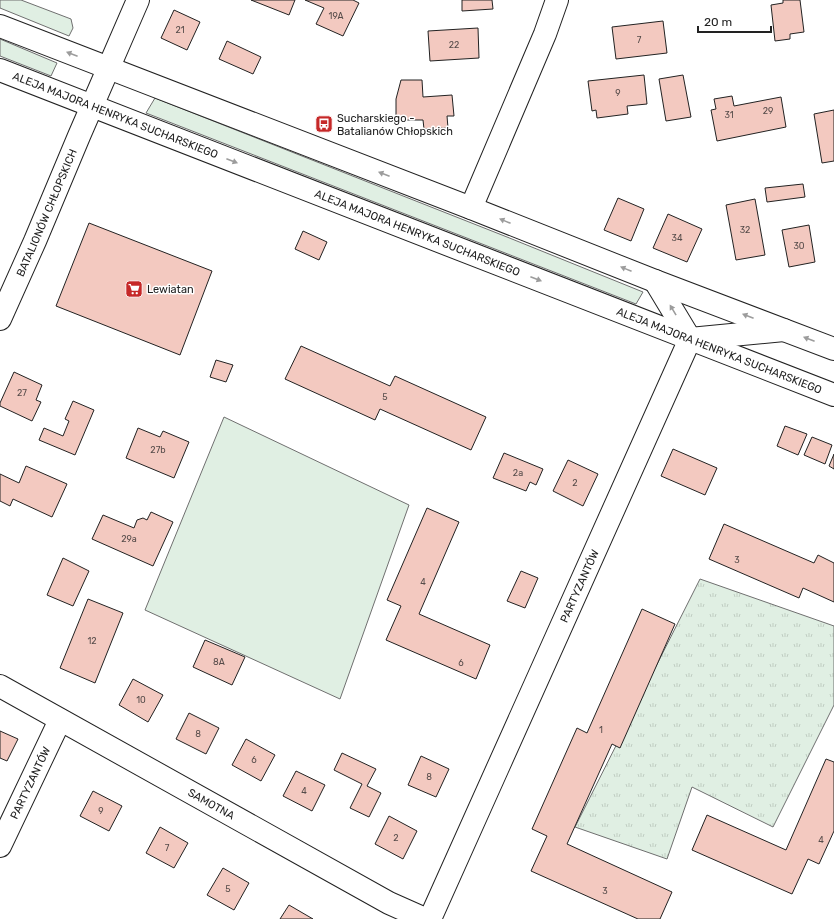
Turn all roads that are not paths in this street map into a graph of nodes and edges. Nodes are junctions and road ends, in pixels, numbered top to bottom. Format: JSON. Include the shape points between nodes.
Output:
{"nodes":[{"id":1,"x":138,"y":0,"type":"edge"},
{"id":2,"x":557,"y":0,"type":"edge"},
{"id":3,"x":0,"y":26,"type":"edge"},
{"id":4,"x":109,"y":68,"type":"junction"},
{"id":5,"x":0,"y":70,"type":"edge"},
{"id":6,"x":92,"y":106,"type":"junction"},
{"id":7,"x":471,"y":208,"type":"junction"},
{"id":8,"x":655,"y":281,"type":"junction"},
{"id":9,"x":0,"y":319,"type":"edge"},
{"id":10,"x":784,"y":330,"type":"junction"},
{"id":11,"x":690,"y":340,"type":"junction"},
{"id":12,"x":834,"y":348,"type":"edge"},
{"id":13,"x":834,"y":395,"type":"edge"},
{"id":14,"x":0,"y":686,"type":"edge"},
{"id":15,"x":60,"y":720,"type":"junction"},
{"id":16,"x":0,"y":846,"type":"edge"},
{"id":17,"x":425,"y":919,"type":"edge"},
{"id":18,"x":430,"y":919,"type":"edge"}],
"edges":[{"from":1,"to":4,"type":"street"},
{"from":2,"to":7,"type":"street"},
{"from":4,"to":3,"type":"street","one_way":true},
{"from":4,"to":6,"type":"street","name":"BATALIONÓW CHŁOPSKICH"},
{"from":7,"to":4,"type":"street","one_way":true},
{"from":5,"to":6,"type":"street","name":"ALEJA MAJORA HENRYKA SUCHARSKIEGO"},
{"from":6,"to":9,"type":"street","name":"BATALIONÓW CHŁOPSKICH"},
{"from":6,"to":11,"type":"street","name":"ALEJA MAJORA HENRYKA SUCHARSKIEGO","one_way":true},
{"from":8,"to":7,"type":"street","one_way":true},
{"from":10,"to":8,"type":"street","one_way":true},
{"from":11,"to":8,"type":"street","one_way":true},
{"from":10,"to":11,"type":"street"},
{"from":12,"to":10,"type":"street","one_way":true},
{"from":11,"to":13,"type":"street","name":"ALEJA MAJORA HENRYKA SUCHARSKIEGO"},
{"from":11,"to":18,"type":"street","name":"PARTYZANTÓW"},
{"from":14,"to":15,"type":"street","name":"SAMOTNA"},
{"from":15,"to":16,"type":"street","name":"PARTYZANTÓW"},
{"from":15,"to":17,"type":"street","name":"SAMOTNA","via":[[389,903]]}]}
